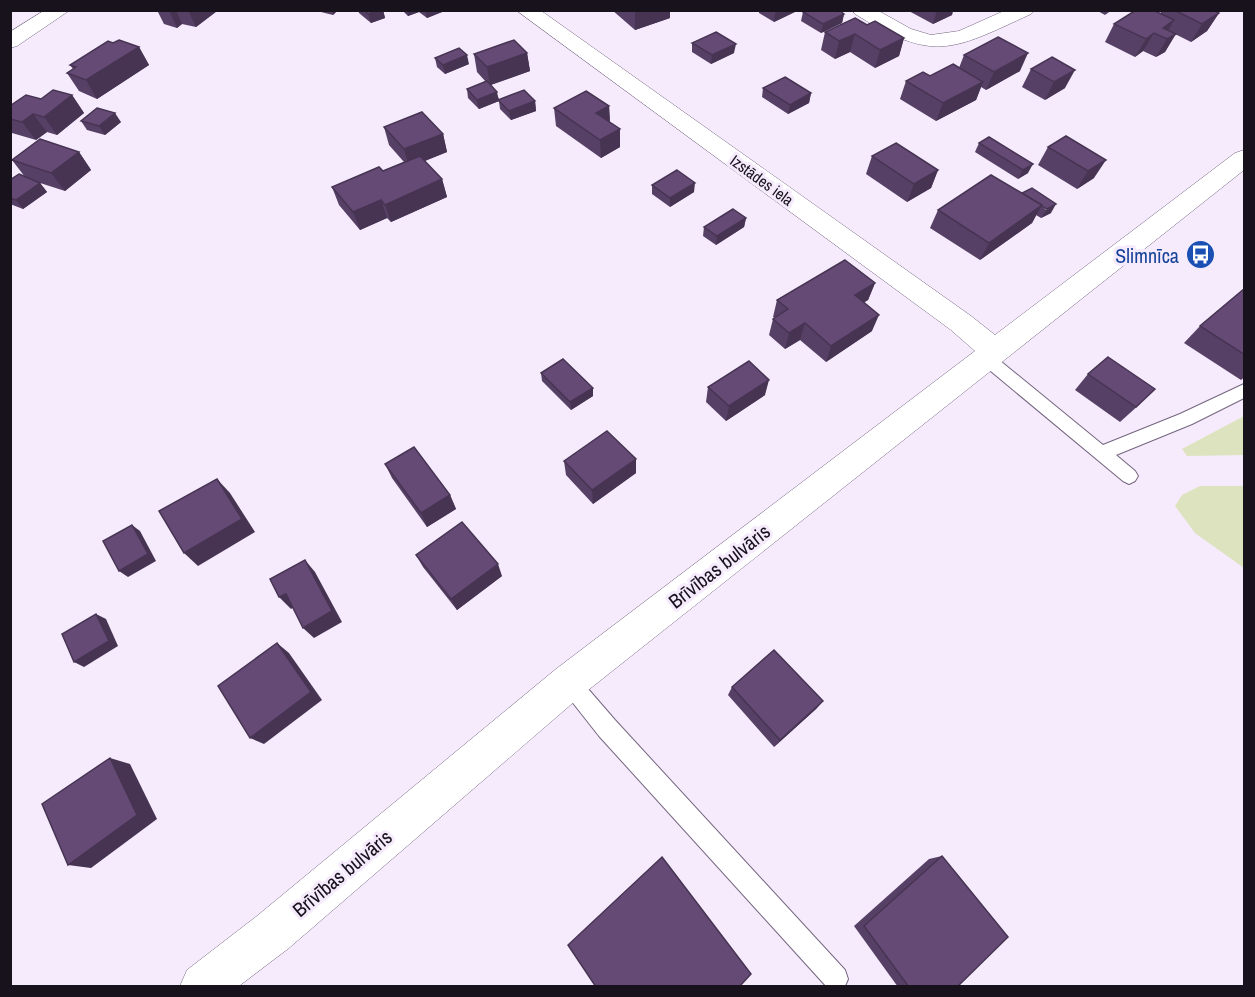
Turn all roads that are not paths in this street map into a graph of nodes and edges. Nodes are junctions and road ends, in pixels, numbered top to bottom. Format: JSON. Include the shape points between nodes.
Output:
{"nodes":[{"id":1,"x":60,"y":10,"type":"edge"},
{"id":2,"x":526,"y":10,"type":"edge"},
{"id":3,"x":862,"y":10,"type":"edge"},
{"id":4,"x":1024,"y":10,"type":"edge"},
{"id":5,"x":10,"y":42,"type":"edge"},
{"id":6,"x":1245,"y":158,"type":"edge"},
{"id":7,"x":992,"y":355,"type":"junction"},
{"id":8,"x":1245,"y":391,"type":"edge"},
{"id":9,"x":1102,"y":453,"type":"junction"},
{"id":10,"x":1129,"y":476,"type":"dead end"},
{"id":11,"x":569,"y":682,"type":"junction"},
{"id":12,"x":836,"y":979,"type":"dead end"},
{"id":13,"x":203,"y":987,"type":"edge"}],
"edges":[{"from":1,"to":5,"type":"street"},
{"from":2,"to":7,"type":"street","name":"Izstādes iela","via":[[961,323]]},
{"from":3,"to":4,"type":"street","via":[[911,36],[943,41]]},
{"from":6,"to":7,"type":"street","name":"Brīvības bulvāris"},
{"from":7,"to":9,"type":"lane"},
{"from":7,"to":11,"type":"street","name":"Brīvības bulvāris"},
{"from":8,"to":9,"type":"lane"},
{"from":9,"to":10,"type":"lane"},
{"from":11,"to":12,"type":"lane","via":[[606,728]]},
{"from":11,"to":13,"type":"street","name":"Brīvības bulvāris"}]}
